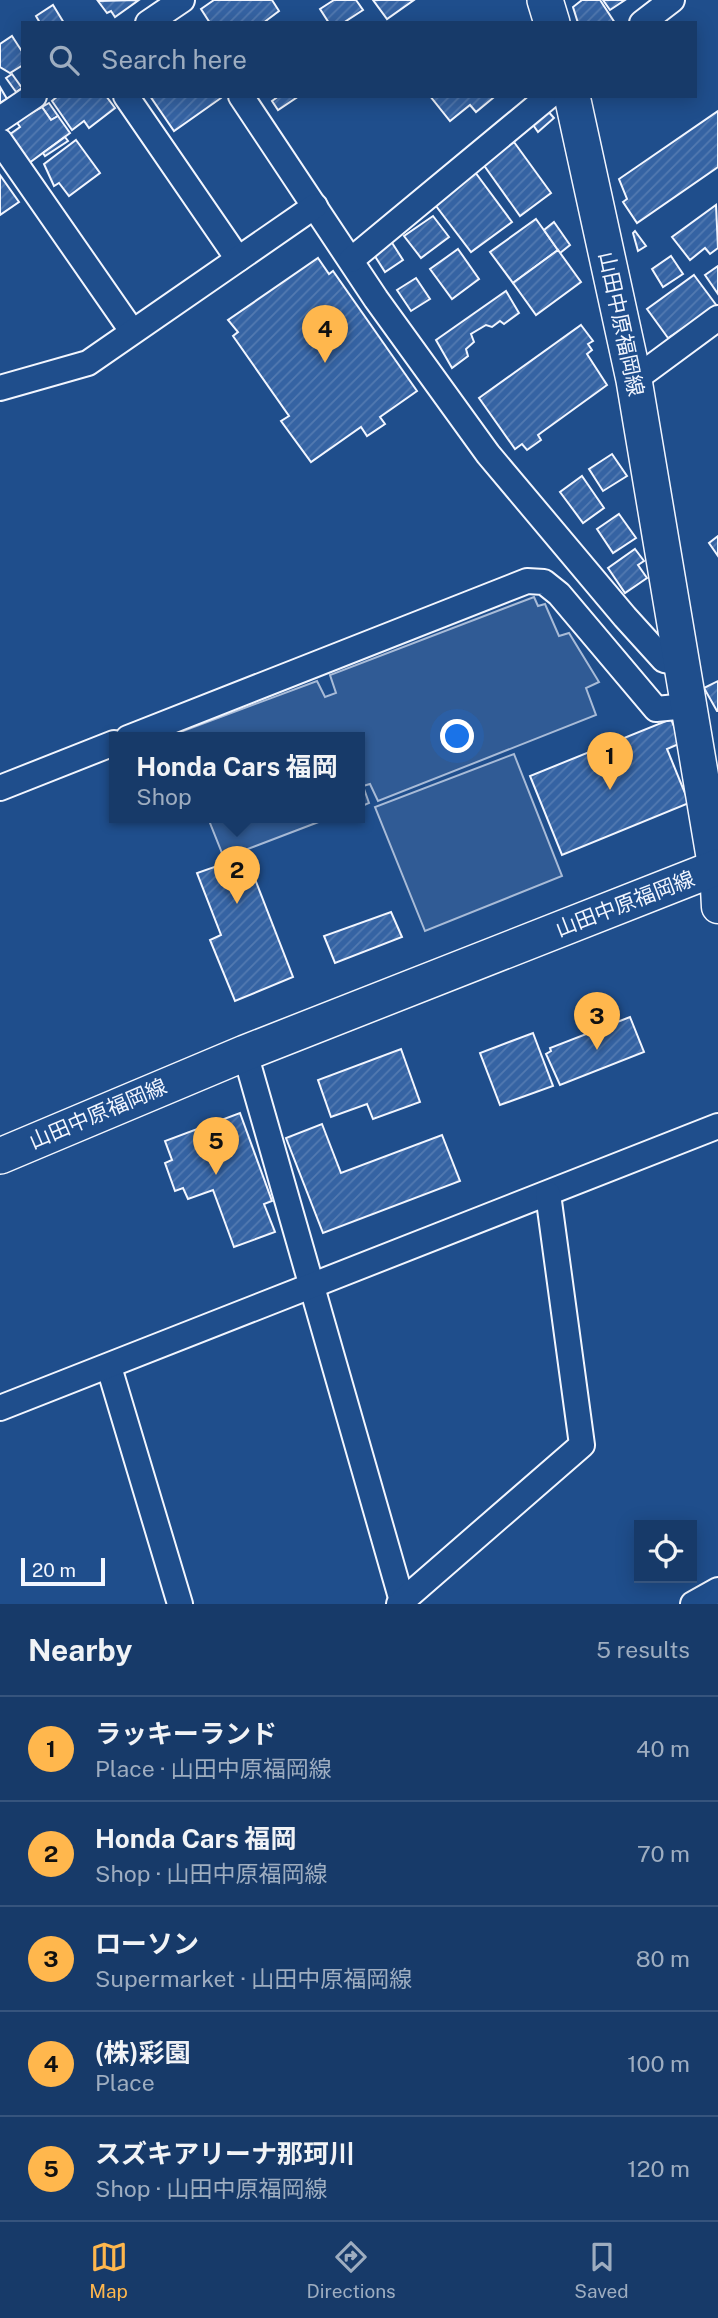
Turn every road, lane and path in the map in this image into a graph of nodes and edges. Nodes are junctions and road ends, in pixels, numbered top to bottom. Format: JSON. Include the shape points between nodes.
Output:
{"nodes":[{"id":1,"x":545,"y":0,"type":"edge"},
{"id":2,"x":672,"y":0,"type":"edge"},
{"id":3,"x":180,"y":7,"type":"edge"},
{"id":4,"x":152,"y":21,"type":"edge"},
{"id":5,"x":551,"y":21,"type":"edge"},
{"id":6,"x":645,"y":21,"type":"edge"},
{"id":7,"x":31,"y":98,"type":"edge"},
{"id":8,"x":127,"y":98,"type":"edge"},
{"id":9,"x":242,"y":98,"type":"edge"},
{"id":10,"x":547,"y":98,"type":"edge"},
{"id":11,"x":572,"y":98,"type":"edge"},
{"id":12,"x":0,"y":118,"type":"edge"},
{"id":13,"x":0,"y":141,"type":"edge"},
{"id":14,"x":315,"y":206,"type":"junction"},
{"id":15,"x":238,"y":259,"type":"junction"},
{"id":16,"x":351,"y":260,"type":"junction"},
{"id":17,"x":718,"y":318,"type":"edge"},
{"id":18,"x":132,"y":331,"type":"junction"},
{"id":19,"x":634,"y":380,"type":"junction"},
{"id":20,"x":0,"y":388,"type":"edge"},
{"id":21,"x":680,"y":663,"type":"junction"},
{"id":22,"x":687,"y":706,"type":"junction"},
{"id":23,"x":143,"y":732,"type":"edge"},
{"id":24,"x":109,"y":745,"type":"edge"},
{"id":25,"x":708,"y":757,"type":"edge"},
{"id":26,"x":0,"y":788,"type":"edge"},
{"id":27,"x":717,"y":867,"type":"edge"},
{"id":28,"x":718,"y":907,"type":"edge"},
{"id":29,"x":245,"y":1053,"type":"junction"},
{"id":30,"x":718,"y":1126,"type":"edge"},
{"id":31,"x":0,"y":1156,"type":"edge"},
{"id":32,"x":548,"y":1194,"type":"junction"},
{"id":33,"x":310,"y":1288,"type":"junction"},
{"id":34,"x":109,"y":1367,"type":"junction"},
{"id":35,"x":0,"y":1408,"type":"edge"},
{"id":36,"x":718,"y":1590,"type":"edge"},
{"id":37,"x":401,"y":1602,"type":"edge"},
{"id":38,"x":180,"y":1604,"type":"edge"},
{"id":39,"x":693,"y":1604,"type":"edge"}],
"edges":[{"from":1,"to":5,"type":"main road"},
{"from":2,"to":6,"type":"street"},
{"from":3,"to":4,"type":"street"},
{"from":7,"to":12,"type":"street"},
{"from":8,"to":15,"type":"street"},
{"from":9,"to":14,"type":"street"},
{"from":10,"to":16,"type":"street"},
{"from":11,"to":19,"type":"main road","name":"山田中原福岡線"},
{"from":13,"to":18,"type":"street"},
{"from":14,"to":15,"type":"street"},
{"from":14,"to":16,"type":"street"},
{"from":15,"to":18,"type":"street"},
{"from":16,"to":21,"type":"street","via":[[435,384],[525,500],[664,660]]},
{"from":17,"to":19,"type":"street"},
{"from":18,"to":20,"type":"street","via":[[88,363]]},
{"from":19,"to":21,"type":"main road","name":"山田中原福岡線"},
{"from":21,"to":22,"type":"main road","name":"山田中原福岡線"},
{"from":22,"to":23,"type":"street","via":[[656,709],[559,594],[544,582],[527,581]]},
{"from":22,"to":25,"type":"main road","name":"山田中原福岡線"},
{"from":24,"to":26,"type":"street"},
{"from":25,"to":27,"type":"main road","name":"山田中原福岡線"},
{"from":27,"to":28,"type":"street"},
{"from":27,"to":29,"type":"main road","name":"山田中原福岡線"},
{"from":29,"to":31,"type":"main road","name":"山田中原福岡線"},
{"from":29,"to":33,"type":"street"},
{"from":30,"to":32,"type":"street"},
{"from":32,"to":33,"type":"street"},
{"from":32,"to":37,"type":"street","via":[[582,1446]]},
{"from":33,"to":34,"type":"street"},
{"from":33,"to":37,"type":"street"},
{"from":34,"to":35,"type":"street"},
{"from":34,"to":38,"type":"street"},
{"from":36,"to":39,"type":"street"}]}
